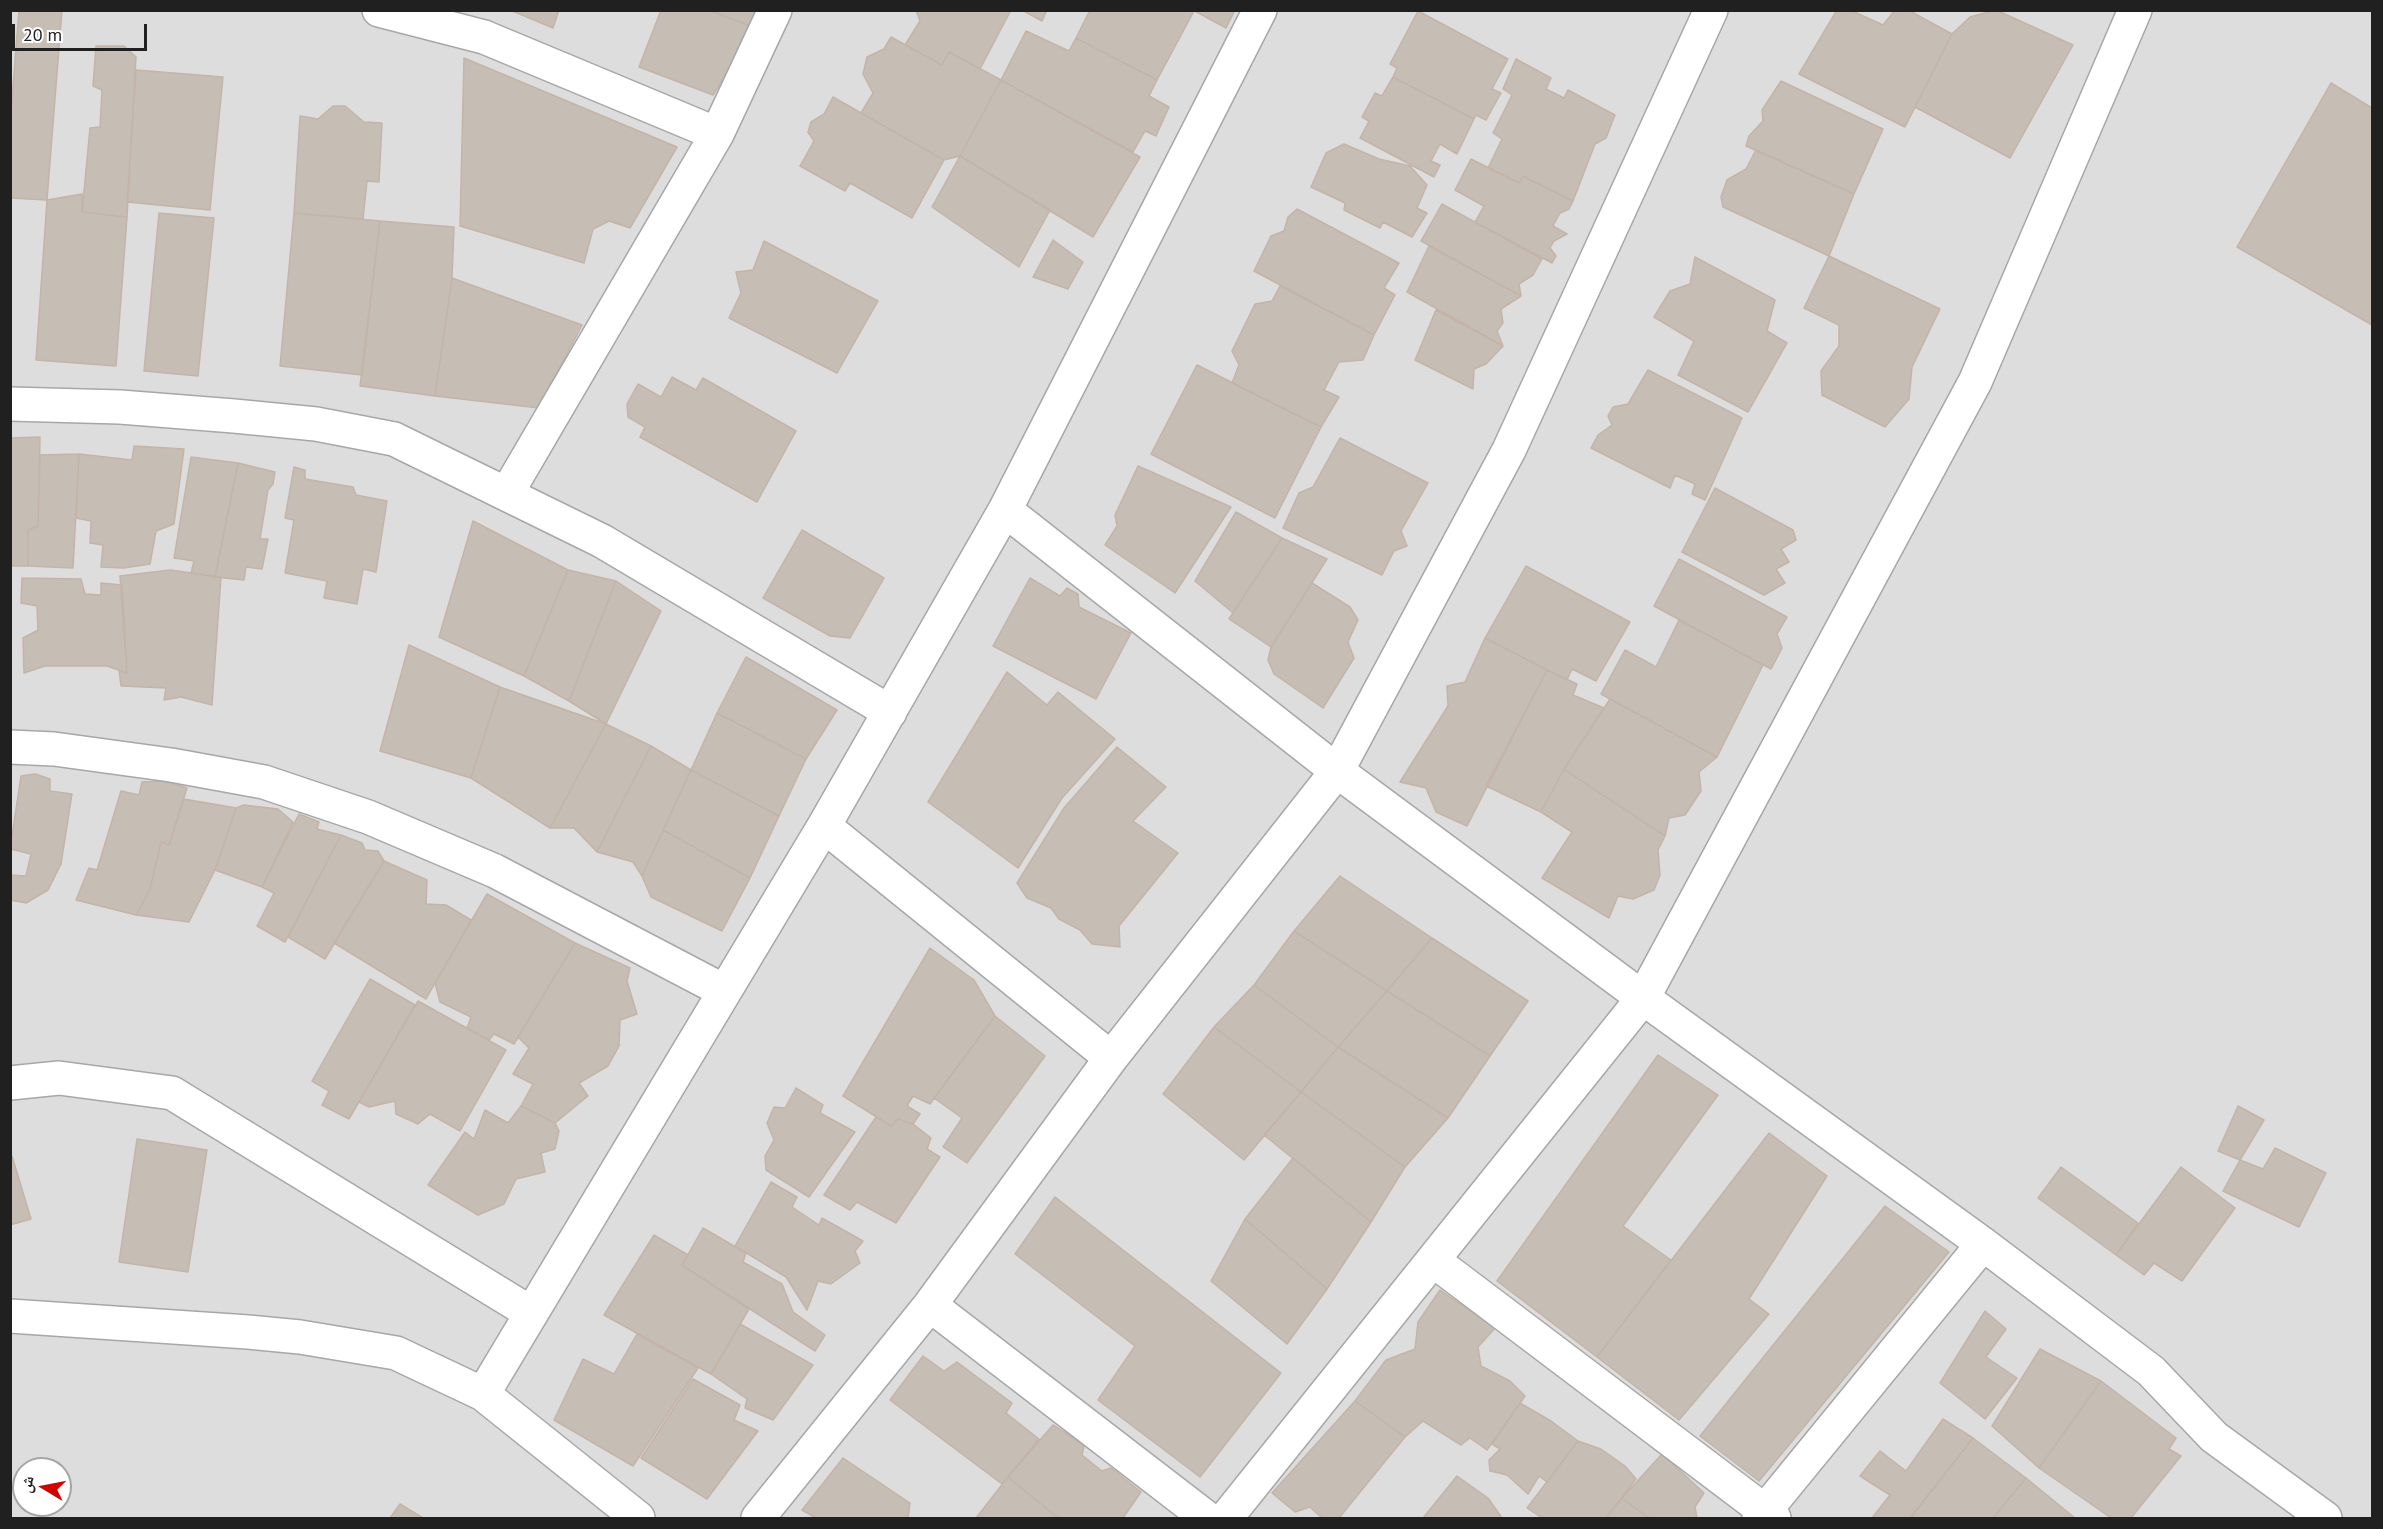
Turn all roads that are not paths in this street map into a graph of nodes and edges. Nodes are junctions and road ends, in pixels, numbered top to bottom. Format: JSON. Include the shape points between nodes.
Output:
{"nodes":[{"id":1,"x":379,"y":10,"type":"edge"},
{"id":2,"x":775,"y":10,"type":"edge"},
{"id":3,"x":1260,"y":10,"type":"edge"},
{"id":4,"x":1711,"y":10,"type":"edge"},
{"id":5,"x":2136,"y":10,"type":"edge"},
{"id":6,"x":717,"y":134,"type":"junction"},
{"id":7,"x":10,"y":404,"type":"edge"},
{"id":8,"x":507,"y":493,"type":"junction"},
{"id":9,"x":1005,"y":510,"type":"junction"},
{"id":10,"x":890,"y":712,"type":"junction"},
{"id":11,"x":10,"y":747,"type":"edge"},
{"id":12,"x":1337,"y":771,"type":"junction"},
{"id":13,"x":824,"y":826,"type":"junction"},
{"id":14,"x":724,"y":991,"type":"junction"},
{"id":15,"x":1643,"y":998,"type":"junction"},
{"id":16,"x":1111,"y":1058,"type":"junction"},
{"id":17,"x":10,"y":1083,"type":"edge"},
{"id":18,"x":1983,"y":1244,"type":"junction"},
{"id":19,"x":1434,"y":1261,"type":"junction"},
{"id":20,"x":930,"y":1305,"type":"junction"},
{"id":21,"x":531,"y":1313,"type":"junction"},
{"id":22,"x":10,"y":1316,"type":"edge"},
{"id":23,"x":483,"y":1394,"type":"junction"},
{"id":24,"x":1766,"y":1516,"type":"edge"},
{"id":25,"x":638,"y":1518,"type":"edge"},
{"id":26,"x":758,"y":1518,"type":"edge"},
{"id":27,"x":1207,"y":1518,"type":"edge"},
{"id":28,"x":1226,"y":1518,"type":"edge"},
{"id":29,"x":2325,"y":1518,"type":"edge"}],
"edges":[{"from":1,"to":6,"type":"street","via":[[484,37]]},
{"from":2,"to":6,"type":"street"},
{"from":3,"to":9,"type":"street"},
{"from":4,"to":12,"type":"street","via":[[1509,450]]},
{"from":5,"to":15,"type":"street","via":[[1975,382]]},
{"from":6,"to":8,"type":"street"},
{"from":7,"to":8,"type":"street","via":[[120,407],[316,424],[394,439]]},
{"from":8,"to":10,"type":"street","via":[[602,542]]},
{"from":9,"to":10,"type":"street"},
{"from":9,"to":12,"type":"street"},
{"from":10,"to":13,"type":"street"},
{"from":11,"to":14,"type":"street","via":[[54,749],[253,780],[368,816],[495,871]]},
{"from":12,"to":15,"type":"street"},
{"from":12,"to":16,"type":"street"},
{"from":13,"to":14,"type":"street"},
{"from":13,"to":16,"type":"street"},
{"from":14,"to":21,"type":"street"},
{"from":15,"to":18,"type":"street"},
{"from":15,"to":19,"type":"street"},
{"from":16,"to":20,"type":"street"},
{"from":17,"to":21,"type":"street","via":[[60,1078],[172,1093]]},
{"from":18,"to":24,"type":"street"},
{"from":18,"to":29,"type":"street","via":[[2151,1371],[2214,1437]]},
{"from":19,"to":24,"type":"street"},
{"from":19,"to":28,"type":"street"},
{"from":20,"to":26,"type":"street"},
{"from":20,"to":27,"type":"street"},
{"from":21,"to":23,"type":"street"},
{"from":22,"to":23,"type":"street","via":[[300,1337],[396,1353]]},
{"from":23,"to":25,"type":"street"}]}
